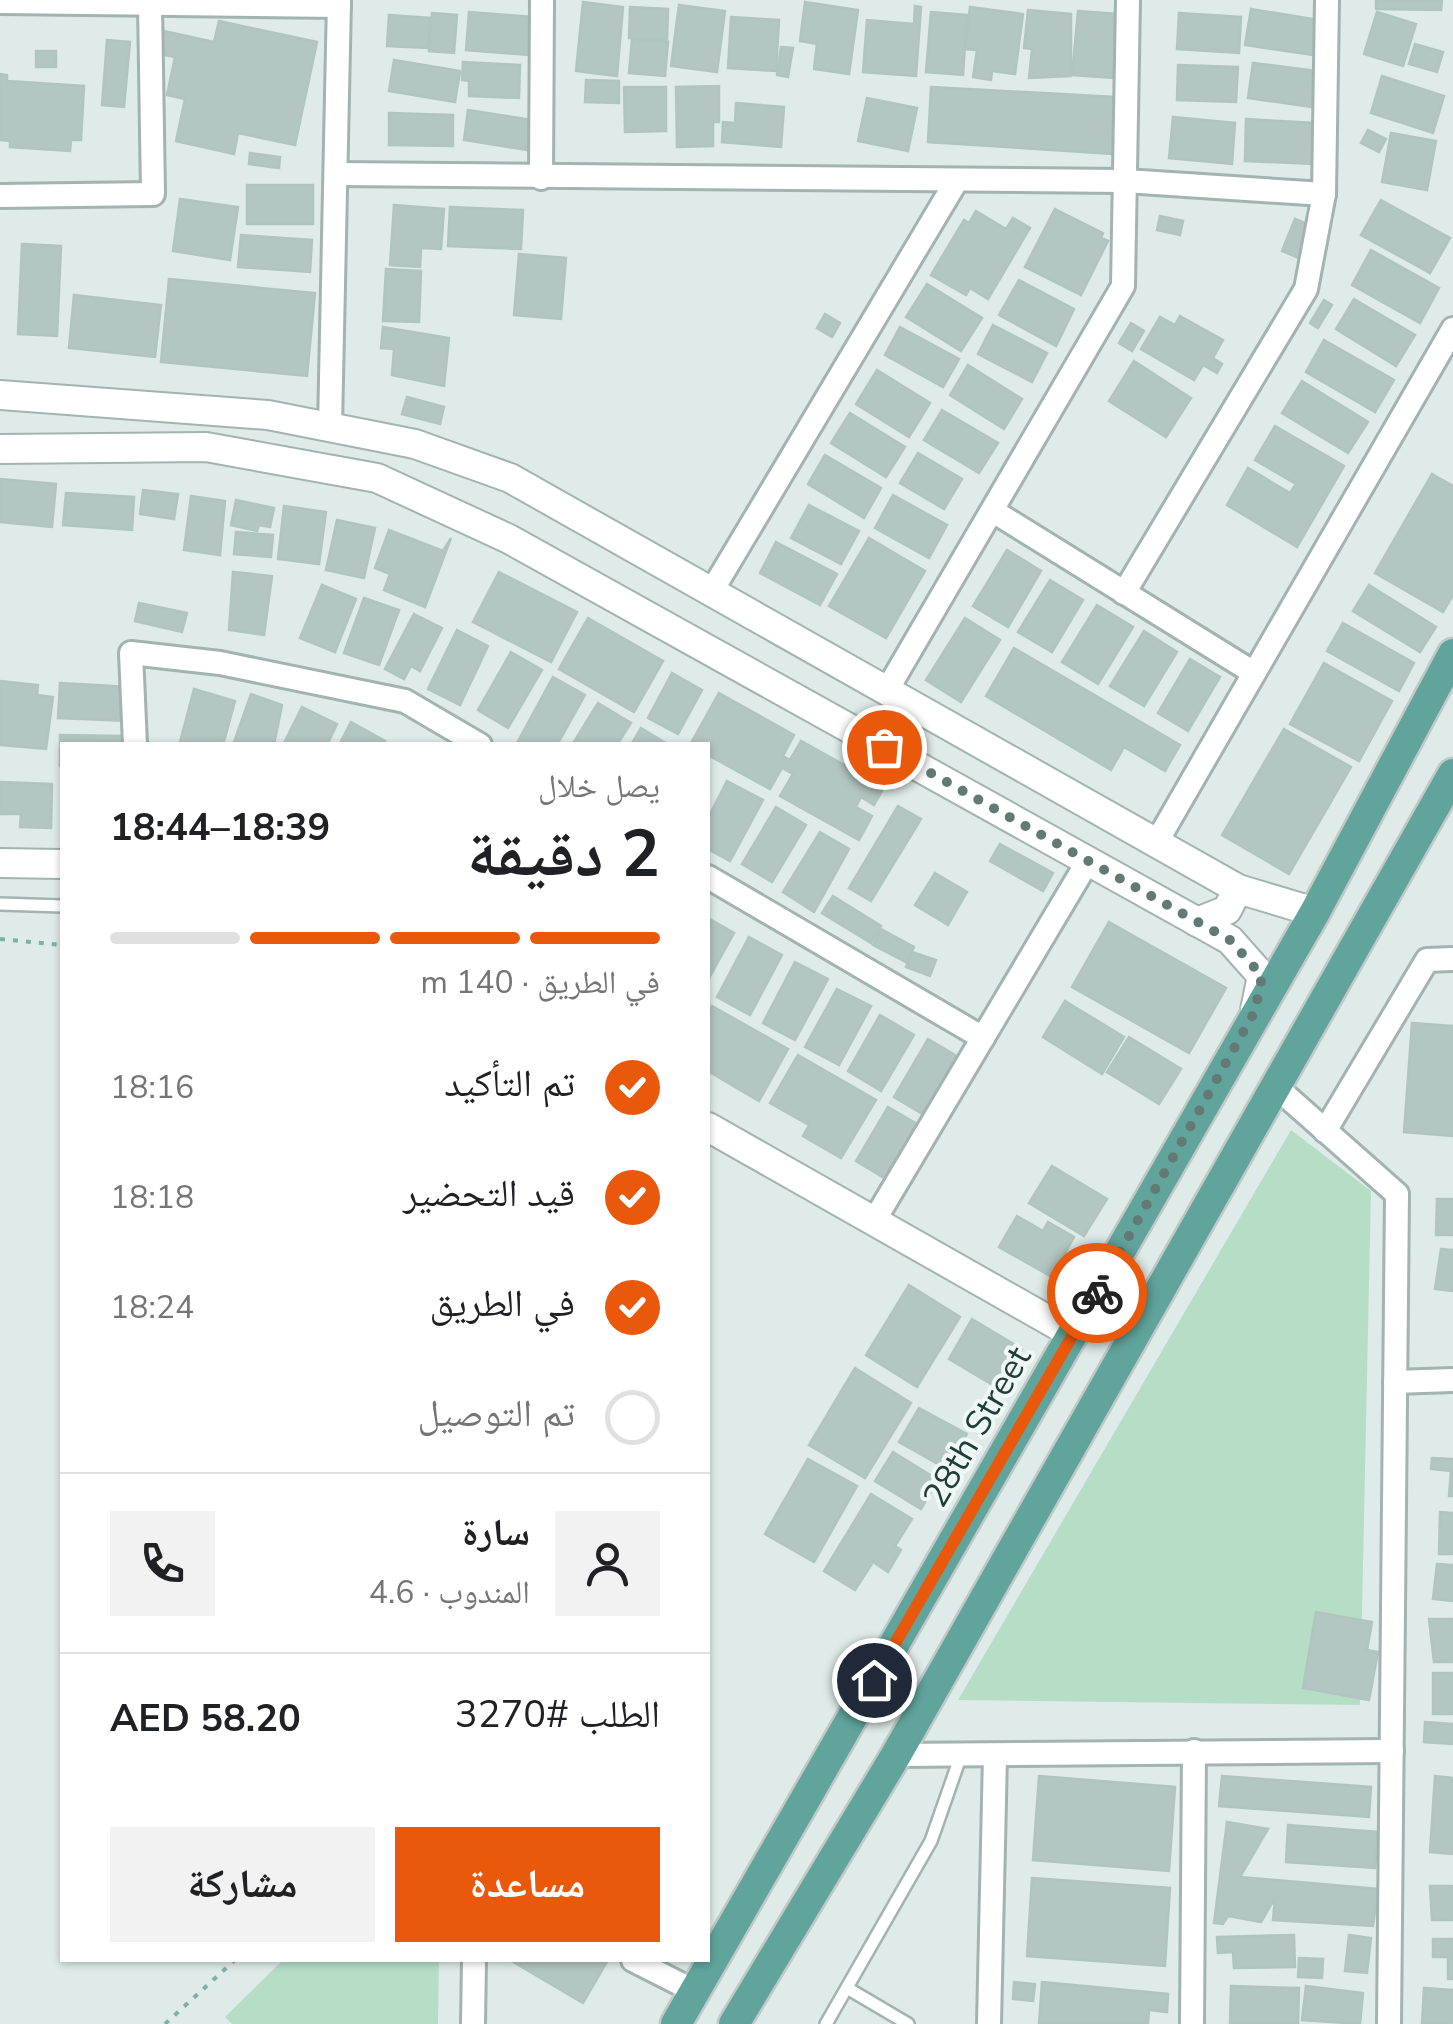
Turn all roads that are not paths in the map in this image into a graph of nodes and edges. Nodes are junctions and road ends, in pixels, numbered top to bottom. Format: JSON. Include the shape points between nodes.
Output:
{"nodes":[{"id":1,"x":542,"y":0,"type":"edge"},
{"id":2,"x":1128,"y":0,"type":"edge"},
{"id":3,"x":1327,"y":0,"type":"edge"},
{"id":4,"x":0,"y":2,"type":"edge"},
{"id":5,"x":339,"y":3,"type":"edge"},
{"id":6,"x":150,"y":4,"type":"junction"},
{"id":7,"x":336,"y":174,"type":"junction"},
{"id":8,"x":541,"y":178,"type":"junction"},
{"id":9,"x":957,"y":180,"type":"junction"},
{"id":10,"x":1124,"y":182,"type":"junction"},
{"id":11,"x":1324,"y":194,"type":"junction"},
{"id":12,"x":0,"y":196,"type":"edge"},
{"id":13,"x":1453,"y":329,"type":"edge"},
{"id":14,"x":0,"y":395,"type":"edge"},
{"id":15,"x":330,"y":427,"type":"junction"},
{"id":16,"x":0,"y":449,"type":"edge"},
{"id":17,"x":993,"y":511,"type":"junction"},
{"id":18,"x":713,"y":589,"type":"junction"},
{"id":19,"x":1124,"y":593,"type":"junction"},
{"id":20,"x":1453,"y":654,"type":"edge"},
{"id":21,"x":1254,"y":673,"type":"junction"},
{"id":22,"x":887,"y":690,"type":"junction"},
{"id":23,"x":135,"y":742,"type":"edge"},
{"id":24,"x":475,"y":742,"type":"edge"},
{"id":25,"x":1453,"y":774,"type":"edge"},
{"id":26,"x":1156,"y":843,"type":"junction"},
{"id":27,"x":1088,"y":861,"type":"junction"},
{"id":28,"x":0,"y":863,"type":"edge"},
{"id":29,"x":60,"y":864,"type":"edge"},
{"id":30,"x":710,"y":879,"type":"edge"},
{"id":31,"x":1238,"y":889,"type":"junction"},
{"id":32,"x":0,"y":904,"type":"edge"},
{"id":33,"x":60,"y":906,"type":"edge"},
{"id":34,"x":1315,"y":912,"type":"junction"},
{"id":35,"x":1198,"y":922,"type":"junction"},
{"id":36,"x":1453,"y":960,"type":"edge"},
{"id":37,"x":1255,"y":1011,"type":"junction"},
{"id":38,"x":983,"y":1038,"type":"junction"},
{"id":39,"x":1274,"y":1086,"type":"junction"},
{"id":40,"x":710,"y":1128,"type":"edge"},
{"id":41,"x":1325,"y":1131,"type":"junction"},
{"id":42,"x":874,"y":1221,"type":"junction"},
{"id":43,"x":1074,"y":1334,"type":"junction"},
{"id":44,"x":1453,"y":1380,"type":"edge"},
{"id":45,"x":1395,"y":1382,"type":"junction"},
{"id":46,"x":1194,"y":1751,"type":"junction"},
{"id":47,"x":1392,"y":1751,"type":"junction"},
{"id":48,"x":896,"y":1755,"type":"junction"},
{"id":49,"x":960,"y":1755,"type":"junction"},
{"id":50,"x":995,"y":1755,"type":"junction"},
{"id":51,"x":474,"y":1962,"type":"edge"},
{"id":52,"x":636,"y":1962,"type":"edge"},
{"id":53,"x":846,"y":1988,"type":"junction"},
{"id":54,"x":694,"y":1992,"type":"junction"},
{"id":55,"x":474,"y":2024,"type":"edge"},
{"id":56,"x":676,"y":2024,"type":"edge"},
{"id":57,"x":734,"y":2024,"type":"edge"},
{"id":58,"x":826,"y":2024,"type":"edge"},
{"id":59,"x":908,"y":2024,"type":"edge"},
{"id":60,"x":990,"y":2024,"type":"edge"},
{"id":61,"x":1192,"y":2024,"type":"edge"},
{"id":62,"x":1389,"y":2024,"type":"edge"}],
"edges":[{"from":1,"to":8,"type":"street"},
{"from":2,"to":10,"type":"street"},
{"from":3,"to":11,"type":"street"},
{"from":4,"to":6,"type":"street"},
{"from":5,"to":6,"type":"street"},
{"from":5,"to":7,"type":"street"},
{"from":6,"to":12,"type":"street","via":[[153,194]]},
{"from":7,"to":8,"type":"street"},
{"from":7,"to":15,"type":"street"},
{"from":8,"to":9,"type":"street"},
{"from":9,"to":10,"type":"street"},
{"from":9,"to":18,"type":"street"},
{"from":10,"to":11,"type":"street"},
{"from":10,"to":17,"type":"street","via":[[1123,286]]},
{"from":11,"to":19,"type":"street","via":[[1306,289]]},
{"from":13,"to":21,"type":"street"},
{"from":14,"to":15,"type":"street","via":[[268,415]]},
{"from":15,"to":18,"type":"street","via":[[415,444],[510,478]]},
{"from":16,"to":27,"type":"street","via":[[206,447],[377,478],[508,538]]},
{"from":17,"to":19,"type":"street"},
{"from":17,"to":22,"type":"street"},
{"from":18,"to":22,"type":"street"},
{"from":19,"to":21,"type":"street"},
{"from":20,"to":34,"type":"main road","name":"28th Street"},
{"from":21,"to":26,"type":"street"},
{"from":22,"to":26,"type":"street"},
{"from":23,"to":24,"type":"street","via":[[131,653],[220,663],[405,702]]},
{"from":25,"to":39,"type":"main road"},
{"from":26,"to":31,"type":"street"},
{"from":27,"to":35,"type":"street"},
{"from":27,"to":38,"type":"street"},
{"from":28,"to":29,"type":"street"},
{"from":30,"to":38,"type":"street"},
{"from":31,"to":34,"type":"street"},
{"from":31,"to":35,"type":"street","via":[[1227,910]]},
{"from":32,"to":33,"type":"lane"},
{"from":34,"to":37,"type":"main road","name":"28th Street"},
{"from":35,"to":37,"type":"street","via":[[1230,940],[1262,976]]},
{"from":36,"to":41,"type":"street","via":[[1427,960]]},
{"from":37,"to":43,"type":"main road","name":"28th Street"},
{"from":38,"to":42,"type":"street"},
{"from":39,"to":41,"type":"street"},
{"from":39,"to":48,"type":"main road"},
{"from":40,"to":42,"type":"street"},
{"from":41,"to":45,"type":"street","via":[[1398,1194]]},
{"from":42,"to":43,"type":"street"},
{"from":43,"to":54,"type":"main road","name":"28th Street"},
{"from":44,"to":45,"type":"street"},
{"from":45,"to":47,"type":"street"},
{"from":46,"to":47,"type":"street"},
{"from":46,"to":50,"type":"street"},
{"from":46,"to":61,"type":"street"},
{"from":47,"to":62,"type":"street"},
{"from":48,"to":49,"type":"street"},
{"from":48,"to":57,"type":"main road"},
{"from":49,"to":50,"type":"street"},
{"from":49,"to":53,"type":"lane","via":[[931,1841]]},
{"from":50,"to":60,"type":"street"},
{"from":51,"to":55,"type":"street"},
{"from":52,"to":54,"type":"street"},
{"from":53,"to":58,"type":"lane"},
{"from":53,"to":59,"type":"lane"},
{"from":54,"to":56,"type":"main road","name":"28th Street"}]}
